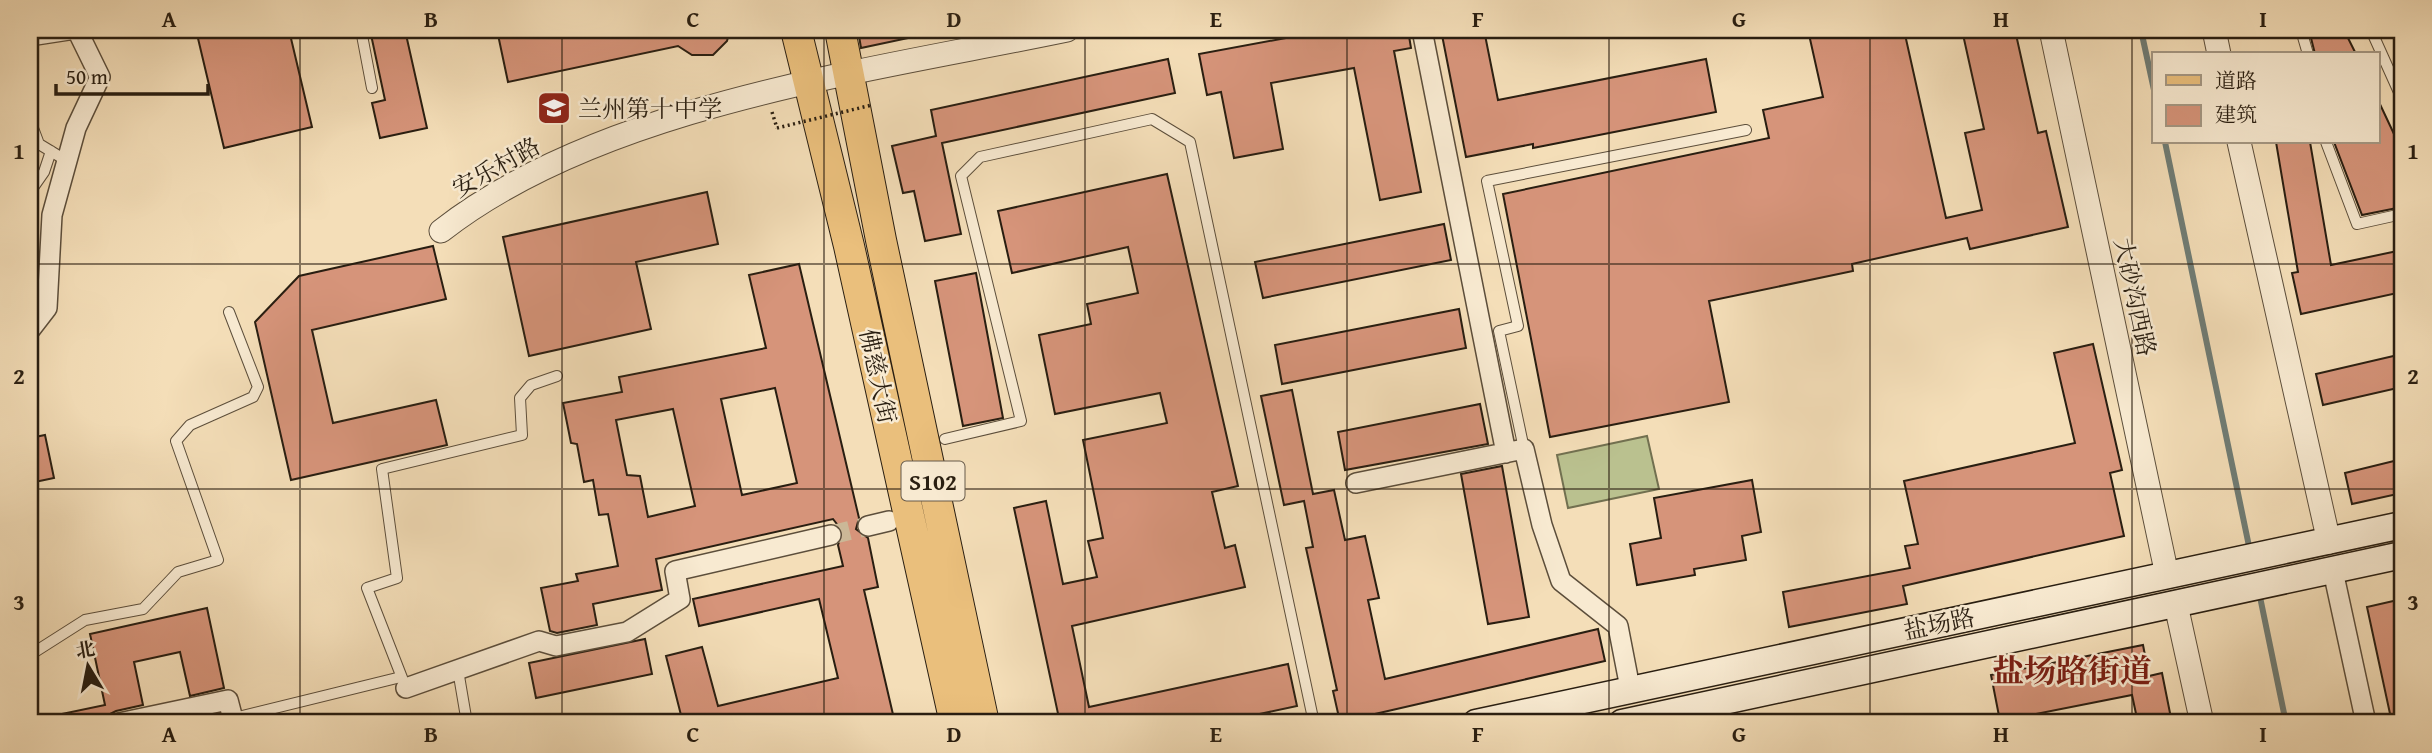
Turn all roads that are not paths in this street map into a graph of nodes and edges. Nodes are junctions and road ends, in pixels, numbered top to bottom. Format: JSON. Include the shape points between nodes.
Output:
{"nodes":[{"id":1,"x":69,"y":30,"type":"edge"},
{"id":2,"x":77,"y":30,"type":"edge"},
{"id":3,"x":361,"y":30,"type":"edge"},
{"id":4,"x":796,"y":30,"type":"edge"},
{"id":5,"x":840,"y":30,"type":"edge"},
{"id":6,"x":1067,"y":30,"type":"edge"},
{"id":7,"x":1422,"y":30,"type":"edge"},
{"id":8,"x":2051,"y":30,"type":"edge"},
{"id":9,"x":2214,"y":30,"type":"edge"},
{"id":10,"x":2301,"y":30,"type":"edge"},
{"id":11,"x":2371,"y":30,"type":"edge"},
{"id":12,"x":30,"y":36,"type":"edge"},
{"id":13,"x":2219,"y":52,"type":"edge"},
{"id":14,"x":2307,"y":52,"type":"edge"},
{"id":15,"x":850,"y":75,"type":"junction"},
{"id":16,"x":807,"y":83,"type":"junction"},
{"id":17,"x":372,"y":88,"type":"dead end"},
{"id":18,"x":2402,"y":99,"type":"edge"},
{"id":19,"x":30,"y":120,"type":"edge"},
{"id":20,"x":1746,"y":130,"type":"dead end"},
{"id":21,"x":2239,"y":144,"type":"edge"},
{"id":22,"x":2327,"y":144,"type":"edge"},
{"id":23,"x":59,"y":156,"type":"junction"},
{"id":24,"x":30,"y":192,"type":"edge"},
{"id":25,"x":2402,"y":214,"type":"edge"},
{"id":26,"x":442,"y":231,"type":"dead end"},
{"id":27,"x":229,"y":312,"type":"dead end"},
{"id":28,"x":30,"y":330,"type":"edge"},
{"id":29,"x":557,"y":376,"type":"dead end"},
{"id":30,"x":944,"y":439,"type":"junction"},
{"id":31,"x":1515,"y":451,"type":"junction"},
{"id":32,"x":1356,"y":483,"type":"dead end"},
{"id":33,"x":2402,"y":525,"type":"edge"},
{"id":34,"x":831,"y":534,"type":"tunnel mouth"},
{"id":35,"x":2329,"y":542,"type":"junction"},
{"id":36,"x":2402,"y":555,"type":"edge"},
{"id":37,"x":2333,"y":571,"type":"junction"},
{"id":38,"x":2167,"y":575,"type":"junction"},
{"id":39,"x":2176,"y":605,"type":"junction"},
{"id":40,"x":30,"y":655,"type":"edge"},
{"id":41,"x":458,"y":670,"type":"junction"},
{"id":42,"x":404,"y":682,"type":"junction"},
{"id":43,"x":1630,"y":688,"type":"junction"},
{"id":44,"x":234,"y":721,"type":"edge"},
{"id":45,"x":119,"y":723,"type":"edge"},
{"id":46,"x":467,"y":723,"type":"edge"},
{"id":47,"x":934,"y":723,"type":"edge"},
{"id":48,"x":955,"y":723,"type":"edge"},
{"id":49,"x":984,"y":723,"type":"edge"},
{"id":50,"x":1005,"y":723,"type":"edge"},
{"id":51,"x":1314,"y":723,"type":"edge"},
{"id":52,"x":1476,"y":723,"type":"edge"},
{"id":53,"x":1622,"y":723,"type":"edge"},
{"id":54,"x":2203,"y":723,"type":"edge"},
{"id":55,"x":2366,"y":723,"type":"edge"}],
"edges":[{"from":1,"to":12,"type":"street"},
{"from":2,"to":23,"type":"street","via":[[100,77]]},
{"from":3,"to":17,"type":"lane"},
{"from":4,"to":16,"type":"main road","name":"佛慈大街","number":"S102"},
{"from":5,"to":15,"type":"main road","name":"佛慈大街","number":"S102"},
{"from":6,"to":15,"type":"street","name":"安乐村路"},
{"from":7,"to":31,"type":"street"},
{"from":8,"to":38,"type":"street","name":"大砂沟西路"},
{"from":9,"to":13,"type":"street"},
{"from":10,"to":14,"type":"lane"},
{"from":11,"to":18,"type":"lane"},
{"from":15,"to":16,"type":"street","name":"安乐村路"},
{"from":15,"to":30,"type":"main road","via":[[893,207]]},
{"from":15,"to":49,"type":"main road","name":"佛慈大街","number":"S102"},
{"from":16,"to":26,"type":"street","name":"安乐村路","via":[[606,142],[478,202]]},
{"from":16,"to":47,"type":"main road","via":[[816,185],[878,524]]},
{"from":16,"to":48,"type":"main road","name":"佛慈大街","number":"S102","via":[[849,246]]},
{"from":19,"to":23,"type":"lane","via":[[39,144]]},
{"from":20,"to":31,"type":"lane","via":[[1487,181],[1518,326],[1499,331]]},
{"from":21,"to":35,"type":"street"},
{"from":22,"to":25,"type":"lane","via":[[2357,224]]},
{"from":23,"to":24,"type":"lane"},
{"from":23,"to":28,"type":"street","via":[[47,308]]},
{"from":27,"to":40,"type":"lane","via":[[258,387],[253,397],[190,425],[176,441],[218,560],[178,572],[143,609],[85,620]]},
{"from":29,"to":42,"type":"lane","via":[[531,385],[520,398],[522,435],[383,469],[397,578],[367,588]]},
{"from":30,"to":50,"type":"main road"},
{"from":30,"to":51,"type":"lane","via":[[1021,421],[961,176],[981,157],[1152,119],[1191,142]]},
{"from":31,"to":32,"type":"street"},
{"from":31,"to":43,"type":"street","via":[[1561,581],[1618,626]]},
{"from":33,"to":35,"type":"main road","name":"盐场路"},
{"from":34,"to":41,"type":"street","via":[[675,571],[680,599],[627,632],[556,646],[539,641]]},
{"from":35,"to":38,"type":"main road","name":"盐场路"},
{"from":36,"to":37,"type":"main road","name":"盐场路"},
{"from":37,"to":39,"type":"main road","name":"盐场路"},
{"from":37,"to":55,"type":"street"},
{"from":38,"to":43,"type":"main road","name":"盐场路"},
{"from":39,"to":53,"type":"main road","name":"盐场路"},
{"from":39,"to":54,"type":"street"},
{"from":41,"to":42,"type":"street"},
{"from":41,"to":46,"type":"lane"},
{"from":42,"to":44,"type":"lane"},
{"from":43,"to":52,"type":"main road","name":"盐场路"},
{"from":44,"to":45,"type":"street","via":[[228,700]]}]}
